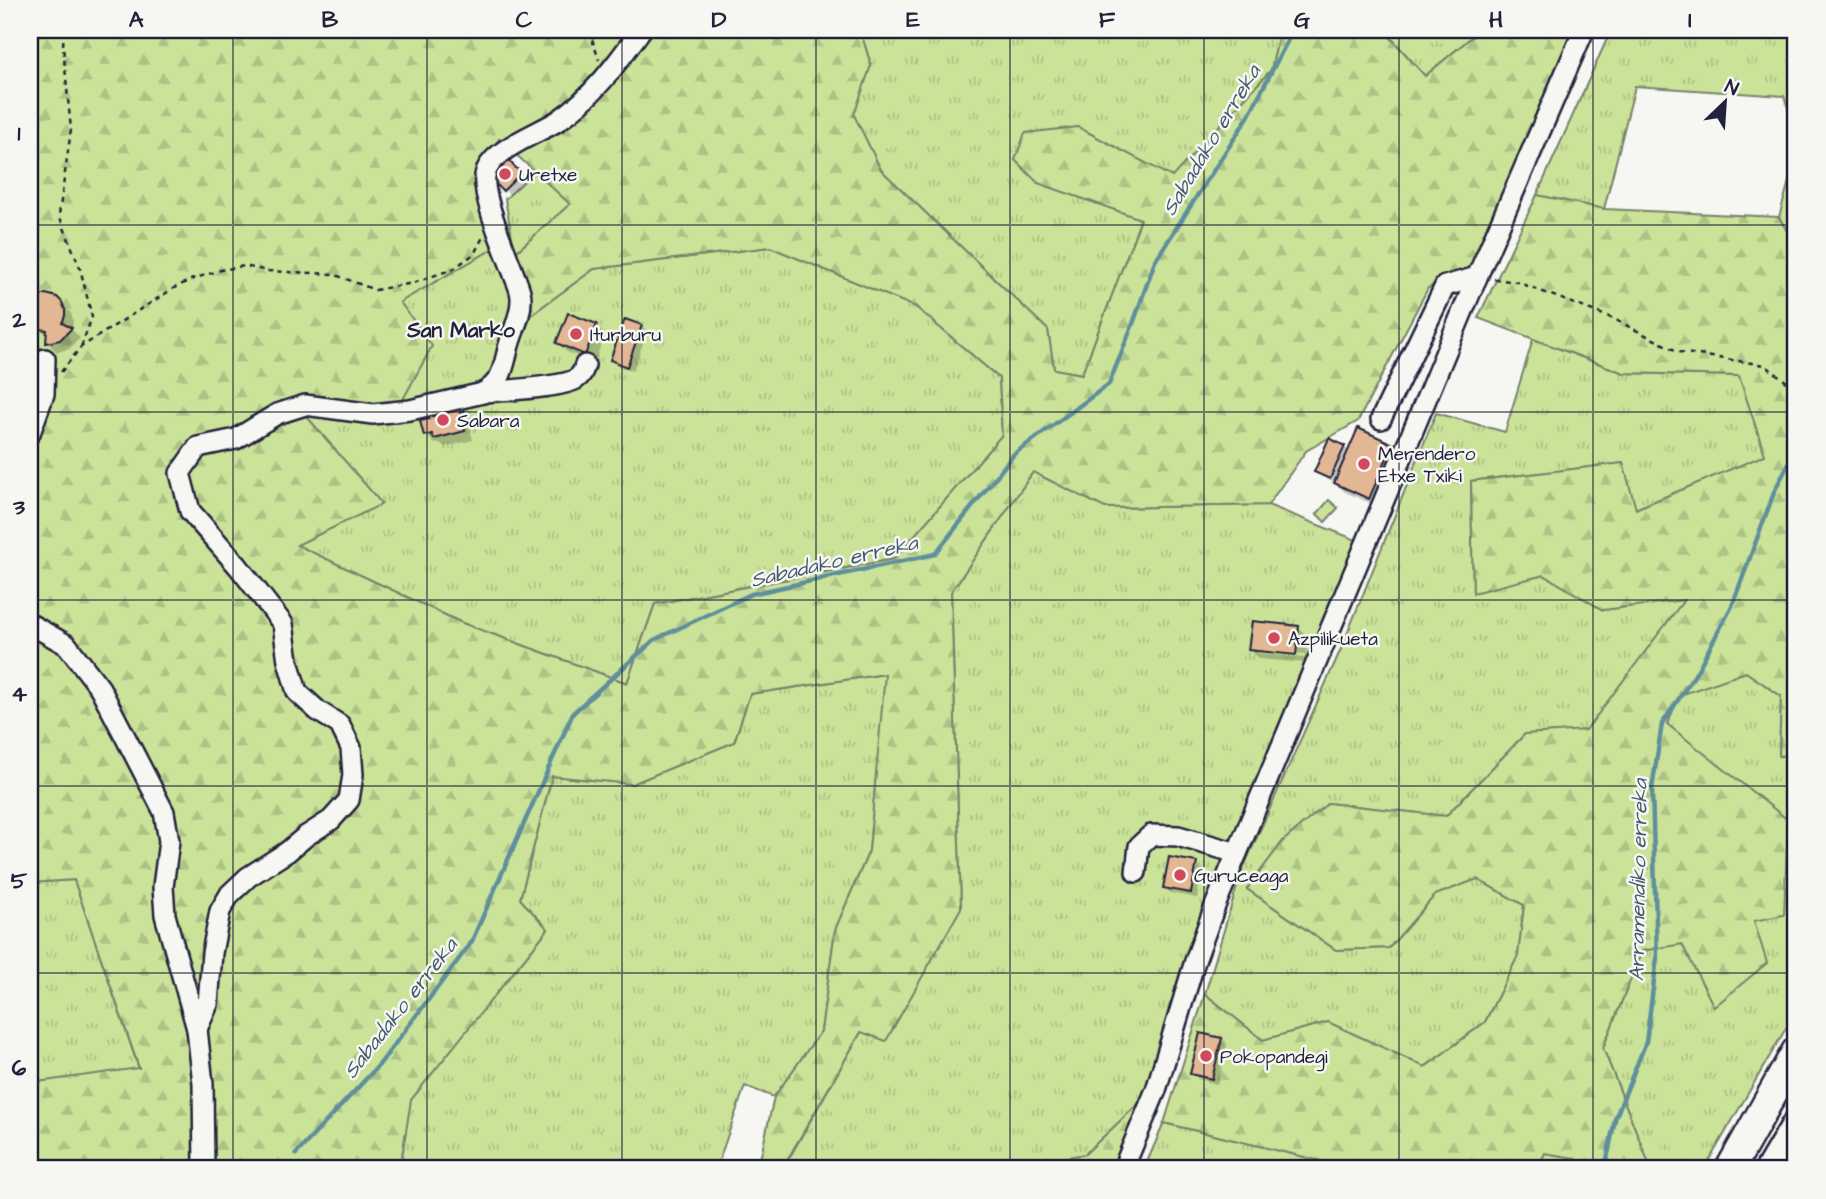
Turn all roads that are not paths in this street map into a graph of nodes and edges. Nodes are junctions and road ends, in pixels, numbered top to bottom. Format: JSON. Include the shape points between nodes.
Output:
{"nodes":[{"id":1,"x":641,"y":30,"type":"edge"},
{"id":2,"x":1584,"y":30,"type":"edge"},
{"id":3,"x":1476,"y":277,"type":"junction"},
{"id":4,"x":45,"y":359,"type":"dead end"},
{"id":5,"x":585,"y":365,"type":"dead end"},
{"id":6,"x":482,"y":393,"type":"junction"},
{"id":7,"x":1381,"y":419,"type":"dead end"},
{"id":8,"x":30,"y":433,"type":"edge"},
{"id":9,"x":30,"y":624,"type":"edge"},
{"id":10,"x":1237,"y":853,"type":"junction"},
{"id":11,"x":1136,"y":872,"type":"dead end"},
{"id":12,"x":197,"y":1029,"type":"junction"},
{"id":13,"x":1796,"y":1052,"type":"edge"},
{"id":14,"x":1796,"y":1125,"type":"edge"},
{"id":15,"x":204,"y":1169,"type":"edge"},
{"id":16,"x":1123,"y":1169,"type":"edge"},
{"id":17,"x":1730,"y":1169,"type":"edge"},
{"id":18,"x":1770,"y":1169,"type":"edge"}],
"edges":[{"from":1,"to":6,"type":"street","via":[[591,94],[559,120],[492,160],[484,177],[522,307],[500,377]]},
{"from":2,"to":3,"type":"street"},
{"from":3,"to":7,"type":"street","via":[[1445,286]]},
{"from":3,"to":10,"type":"street"},
{"from":4,"to":8,"type":"street","via":[[44,394]]},
{"from":5,"to":6,"type":"street","via":[[575,380]]},
{"from":6,"to":12,"type":"street","via":[[373,414],[305,405],[277,414],[236,439],[198,447],[180,473],[190,511],[283,624],[297,692],[340,725],[351,748],[353,775],[349,800],[331,820],[230,894],[220,911],[208,1003]]},
{"from":9,"to":12,"type":"street","via":[[67,645],[100,688],[164,812],[169,841],[164,915]]},
{"from":10,"to":11,"type":"street","via":[[1178,836],[1151,835],[1139,846]]},
{"from":10,"to":16,"type":"street","via":[[1195,961],[1156,1090]]},
{"from":12,"to":15,"type":"street"},
{"from":13,"to":17,"type":"highway"},
{"from":14,"to":18,"type":"highway"}]}
